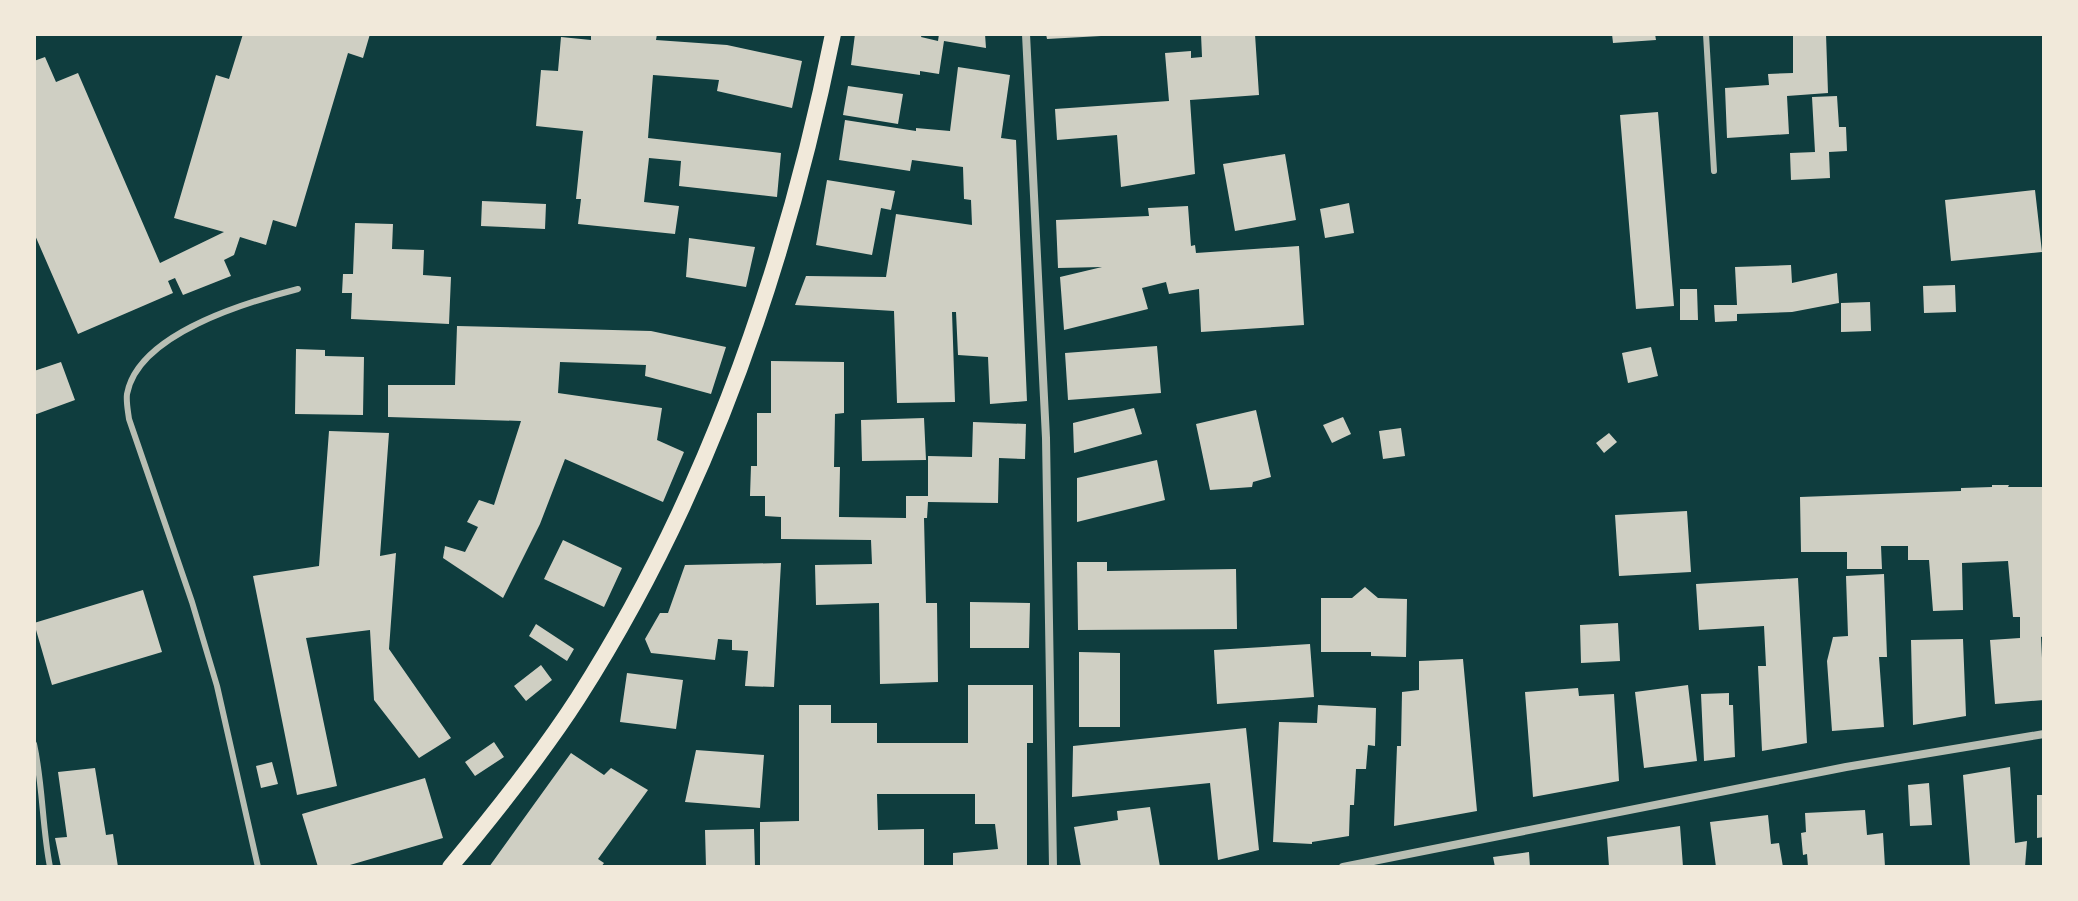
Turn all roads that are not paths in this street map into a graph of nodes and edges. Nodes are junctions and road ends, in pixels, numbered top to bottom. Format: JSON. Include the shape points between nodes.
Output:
{"nodes":[{"id":1,"x":833,"y":34,"type":"edge"},
{"id":2,"x":1026,"y":34,"type":"edge"},
{"id":3,"x":1706,"y":34,"type":"edge"},
{"id":4,"x":1714,"y":171,"type":"dead end"},
{"id":5,"x":298,"y":289,"type":"dead end"},
{"id":6,"x":2044,"y":734,"type":"edge"},
{"id":7,"x":34,"y":744,"type":"edge"},
{"id":8,"x":50,"y":867,"type":"edge"},
{"id":9,"x":258,"y":867,"type":"edge"},
{"id":10,"x":450,"y":867,"type":"edge"},
{"id":11,"x":1053,"y":867,"type":"edge"},
{"id":12,"x":1343,"y":867,"type":"edge"}],
"edges":[{"from":1,"to":10,"type":"main road","via":[[805,162],[757,324],[684,505],[578,698]]},
{"from":2,"to":11,"type":"street","via":[[1046,438]]},
{"from":3,"to":4,"type":"lane"},
{"from":5,"to":9,"type":"lane","via":[[174,334],[148,356],[127,396],[129,419],[217,686]]},
{"from":6,"to":12,"type":"street","via":[[1846,767]]},
{"from":7,"to":8,"type":"lane"}]}
